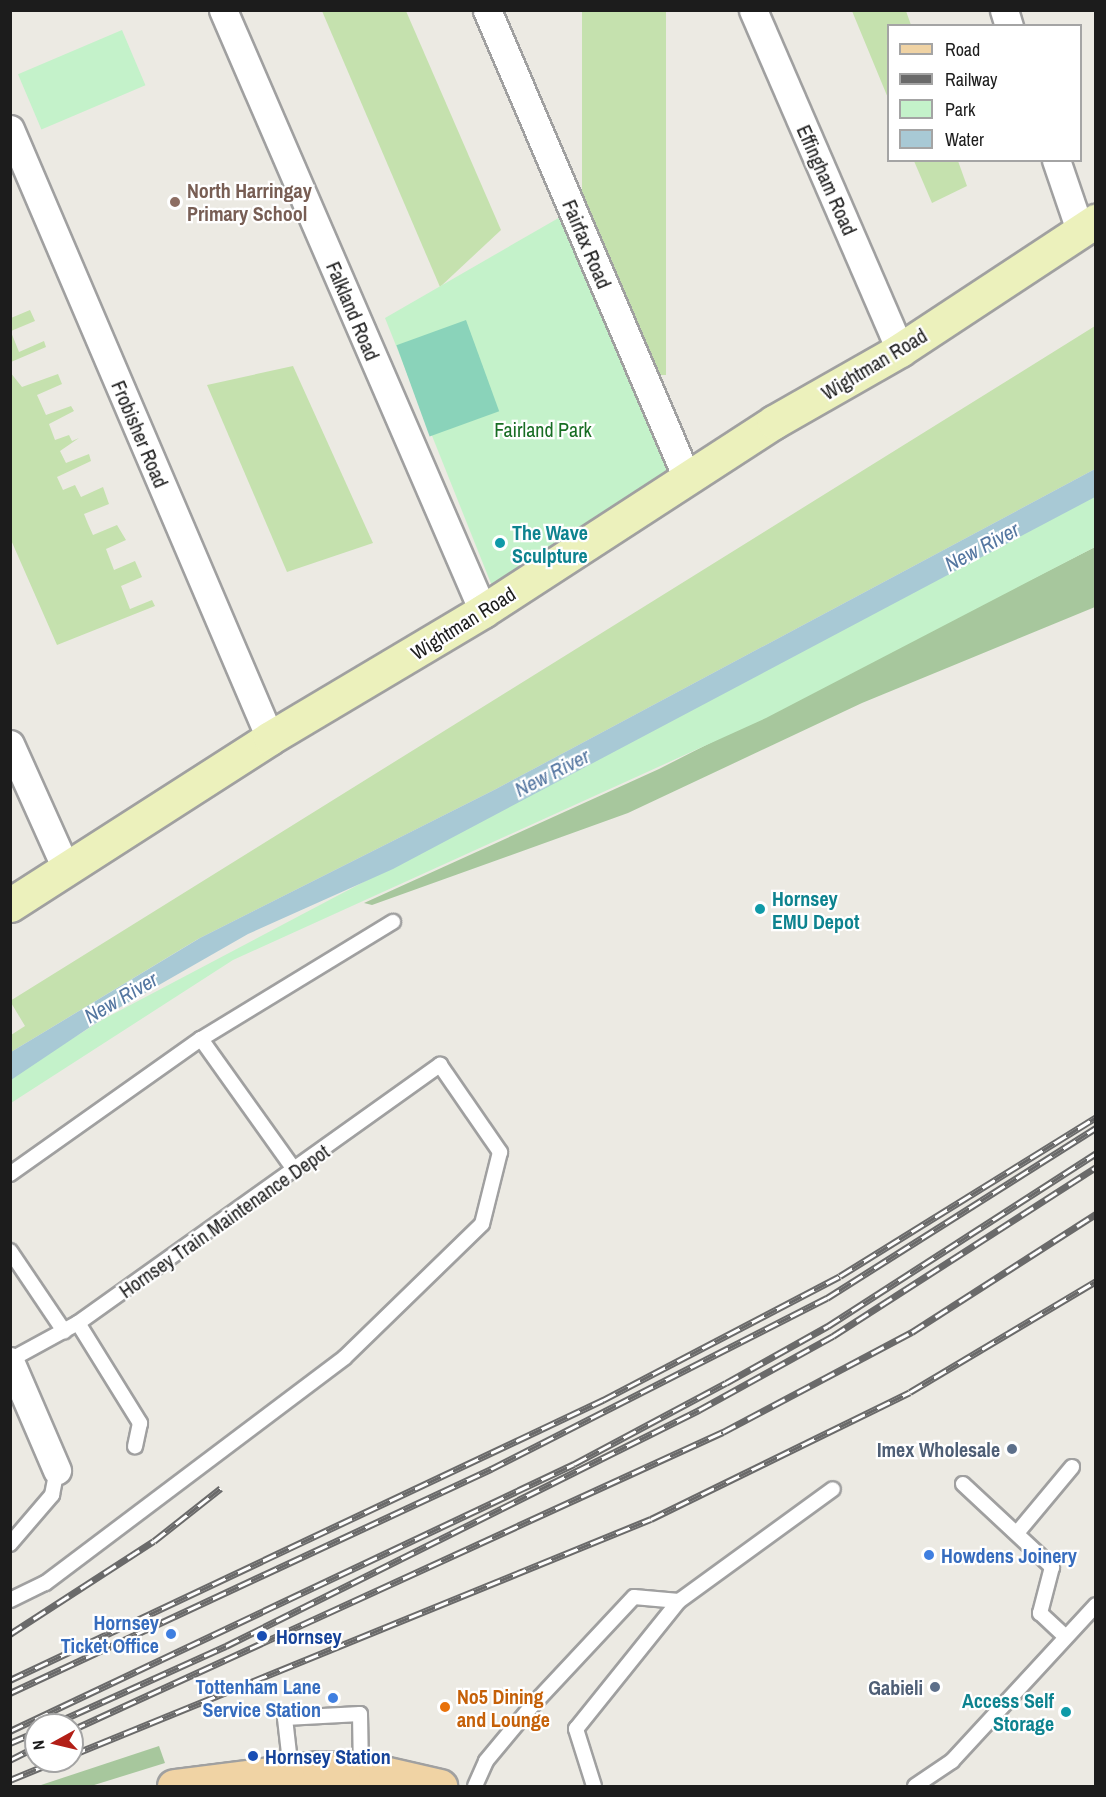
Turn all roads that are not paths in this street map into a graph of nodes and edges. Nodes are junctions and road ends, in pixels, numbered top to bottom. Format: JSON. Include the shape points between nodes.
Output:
{"nodes":[{"id":1,"x":223,"y":10,"type":"edge"},
{"id":2,"x":487,"y":10,"type":"edge"},
{"id":3,"x":753,"y":10,"type":"edge"},
{"id":4,"x":10,"y":129,"type":"edge"},
{"id":5,"x":1057,"y":162,"type":"edge"},
{"id":6,"x":1088,"y":225,"type":"edge"},
{"id":7,"x":900,"y":350,"type":"junction"},
{"id":8,"x":687,"y":478,"type":"junction"},
{"id":9,"x":483,"y":611,"type":"junction"},
{"id":10,"x":270,"y":738,"type":"junction"},
{"id":11,"x":10,"y":744,"type":"edge"},
{"id":12,"x":67,"y":871,"type":"junction"},
{"id":13,"x":10,"y":904,"type":"edge"},
{"id":14,"x":393,"y":922,"type":"dead end"},
{"id":15,"x":201,"y":1039,"type":"junction"},
{"id":16,"x":295,"y":1171,"type":"junction"},
{"id":17,"x":10,"y":1174,"type":"edge"},
{"id":18,"x":10,"y":1251,"type":"edge"},
{"id":19,"x":78,"y":1323,"type":"junction"},
{"id":20,"x":64,"y":1330,"type":"junction"},
{"id":21,"x":12,"y":1371,"type":"edge"},
{"id":22,"x":135,"y":1446,"type":"dead end"},
{"id":23,"x":1072,"y":1467,"type":"dead end"},
{"id":24,"x":57,"y":1470,"type":"joint"},
{"id":25,"x":963,"y":1484,"type":"dead end"},
{"id":26,"x":833,"y":1489,"type":"dead end"},
{"id":27,"x":1017,"y":1533,"type":"junction"},
{"id":28,"x":10,"y":1544,"type":"edge"},
{"id":29,"x":10,"y":1600,"type":"edge"},
{"id":30,"x":679,"y":1601,"type":"junction"},
{"id":31,"x":1095,"y":1605,"type":"edge"},
{"id":32,"x":1066,"y":1637,"type":"junction"},
{"id":33,"x":361,"y":1770,"type":"junction"},
{"id":34,"x":273,"y":1777,"type":"edge"},
{"id":35,"x":593,"y":1781,"type":"edge"},
{"id":36,"x":174,"y":1786,"type":"edge"},
{"id":37,"x":440,"y":1786,"type":"edge"},
{"id":38,"x":475,"y":1786,"type":"edge"},
{"id":39,"x":915,"y":1786,"type":"edge"}],
"edges":[{"from":1,"to":9,"type":"street","name":"Falkland Road"},
{"from":2,"to":8,"type":"street","name":"Fairfax Road"},
{"from":3,"to":7,"type":"street","name":"Effingham Road"},
{"from":4,"to":10,"type":"street","name":"Frobisher Road"},
{"from":5,"to":6,"type":"street"},
{"from":6,"to":7,"type":"main road","name":"Wightman Road"},
{"from":7,"to":8,"type":"main road","name":"Wightman Road"},
{"from":8,"to":9,"type":"main road","name":"Wightman Road"},
{"from":9,"to":10,"type":"main road","name":"Wightman Road"},
{"from":10,"to":12,"type":"main road","name":"Wightman Road"},
{"from":11,"to":12,"type":"street"},
{"from":12,"to":13,"type":"main road","name":"Wightman Road"},
{"from":14,"to":15,"type":"lane"},
{"from":15,"to":16,"type":"lane"},
{"from":15,"to":17,"type":"lane"},
{"from":16,"to":19,"type":"lane","name":"Hornsey Train Maintenance Depot"},
{"from":16,"to":29,"type":"lane","name":"Hornsey Train Maintenance Depot","via":[[433,1074],[440,1065],[500,1152],[482,1224],[344,1358],[45,1583]]},
{"from":18,"to":20,"type":"lane"},
{"from":19,"to":20,"type":"lane","name":"Hornsey Train Maintenance Depot"},
{"from":19,"to":22,"type":"lane","via":[[140,1423]]},
{"from":20,"to":21,"type":"lane","name":"Hornsey Train Maintenance Depot"},
{"from":21,"to":24,"type":"street"},
{"from":23,"to":27,"type":"lane"},
{"from":24,"to":28,"type":"lane","via":[[52,1495]]},
{"from":25,"to":27,"type":"lane"},
{"from":26,"to":30,"type":"lane"},
{"from":27,"to":32,"type":"lane","via":[[1053,1567],[1040,1613]]},
{"from":30,"to":35,"type":"lane","via":[[576,1729]]},
{"from":30,"to":38,"type":"lane","via":[[634,1597],[553,1680],[486,1761]]},
{"from":31,"to":32,"type":"lane"},
{"from":32,"to":39,"type":"lane","via":[[952,1761]]},
{"from":33,"to":34,"type":"main road"},
{"from":33,"to":34,"type":"lane","via":[[360,1714],[285,1718]]},
{"from":33,"to":37,"type":"main road"},
{"from":34,"to":36,"type":"main road"}]}
